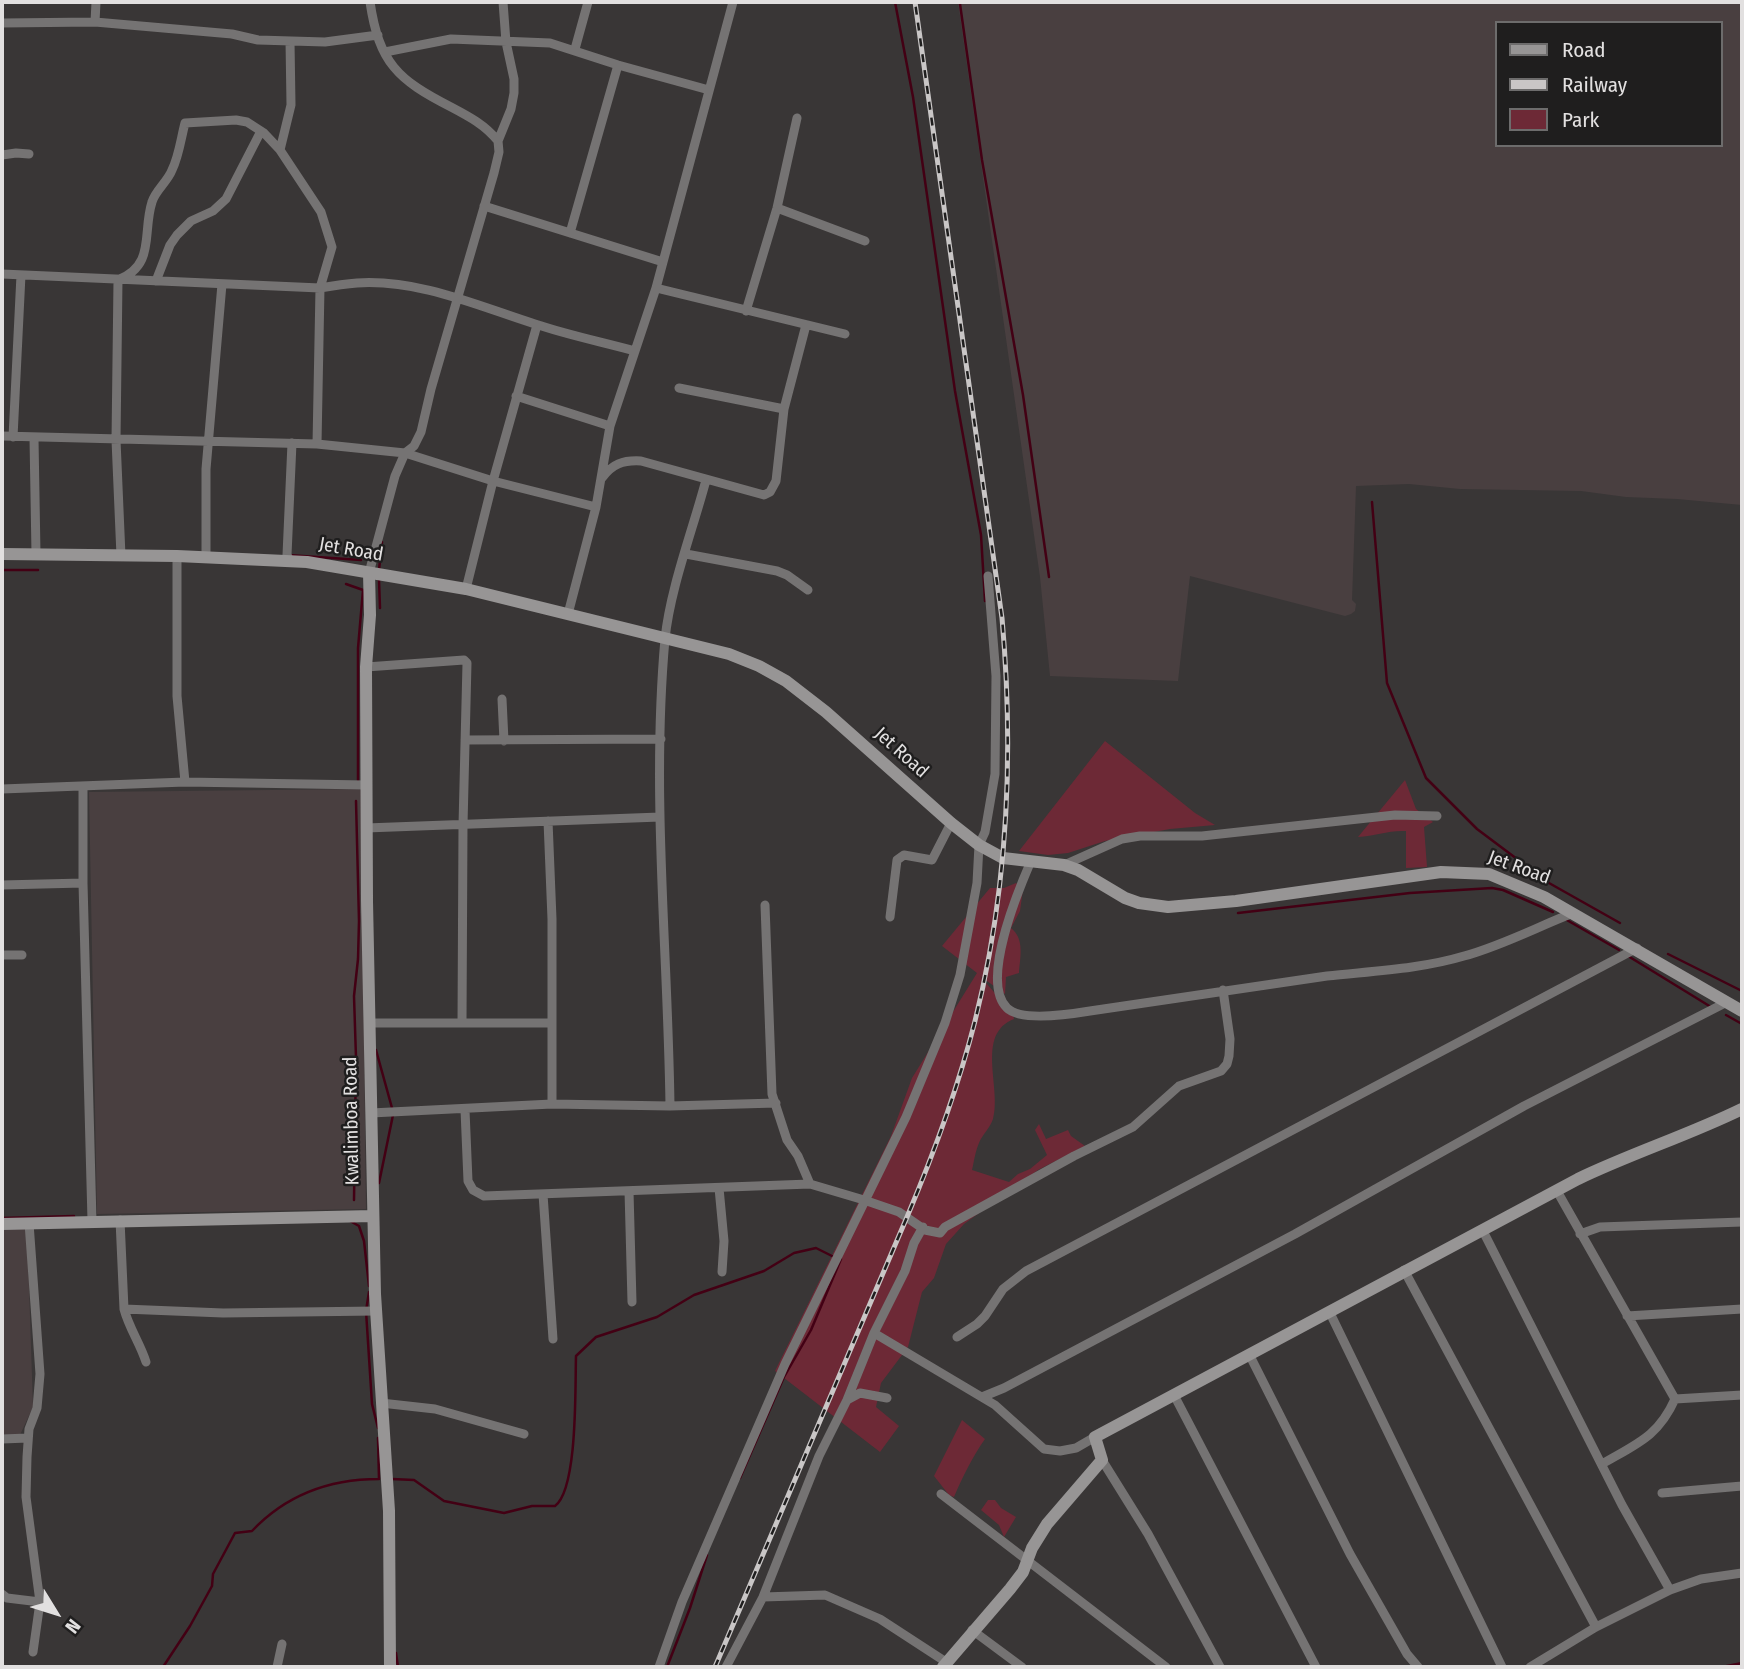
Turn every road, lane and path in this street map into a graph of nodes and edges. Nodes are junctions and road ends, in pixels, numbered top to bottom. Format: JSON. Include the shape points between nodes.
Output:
{"nodes":[{"id":1,"x":96,"y":2,"type":"edge"},
{"id":2,"x":370,"y":2,"type":"edge"},
{"id":3,"x":503,"y":2,"type":"edge"},
{"id":4,"x":588,"y":2,"type":"edge"},
{"id":5,"x":733,"y":2,"type":"edge"},
{"id":6,"x":95,"y":22,"type":"junction"},
{"id":7,"x":2,"y":23,"type":"edge"},
{"id":8,"x":379,"y":36,"type":"junction"},
{"id":9,"x":290,"y":41,"type":"junction"},
{"id":10,"x":506,"y":42,"type":"junction"},
{"id":11,"x":575,"y":49,"type":"junction"},
{"id":12,"x":385,"y":52,"type":"junction"},
{"id":13,"x":618,"y":65,"type":"junction"},
{"id":14,"x":709,"y":90,"type":"junction"},
{"id":15,"x":797,"y":118,"type":"dead end"},
{"id":16,"x":261,"y":131,"type":"junction"},
{"id":17,"x":498,"y":141,"type":"junction"},
{"id":18,"x":280,"y":150,"type":"junction"},
{"id":19,"x":29,"y":154,"type":"dead end"},
{"id":20,"x":2,"y":155,"type":"edge"},
{"id":21,"x":484,"y":206,"type":"junction"},
{"id":22,"x":777,"y":208,"type":"junction"},
{"id":23,"x":570,"y":233,"type":"junction"},
{"id":24,"x":864,"y":241,"type":"dead end"},
{"id":25,"x":663,"y":262,"type":"junction"},
{"id":26,"x":2,"y":274,"type":"edge"},
{"id":27,"x":21,"y":275,"type":"junction"},
{"id":28,"x":118,"y":280,"type":"junction"},
{"id":29,"x":156,"y":281,"type":"junction"},
{"id":30,"x":222,"y":284,"type":"junction"},
{"id":31,"x":320,"y":288,"type":"junction"},
{"id":32,"x":656,"y":288,"type":"junction"},
{"id":33,"x":460,"y":298,"type":"junction"},
{"id":34,"x":746,"y":311,"type":"junction"},
{"id":35,"x":537,"y":325,"type":"junction"},
{"id":36,"x":806,"y":325,"type":"junction"},
{"id":37,"x":845,"y":334,"type":"dead end"},
{"id":38,"x":635,"y":351,"type":"junction"},
{"id":39,"x":679,"y":388,"type":"dead end"},
{"id":40,"x":516,"y":396,"type":"junction"},
{"id":41,"x":784,"y":409,"type":"junction"},
{"id":42,"x":610,"y":426,"type":"junction"},
{"id":43,"x":2,"y":436,"type":"edge"},
{"id":44,"x":13,"y":437,"type":"junction"},
{"id":45,"x":34,"y":438,"type":"junction"},
{"id":46,"x":116,"y":440,"type":"junction"},
{"id":47,"x":208,"y":442,"type":"junction"},
{"id":48,"x":292,"y":443,"type":"junction"},
{"id":49,"x":317,"y":443,"type":"junction"},
{"id":50,"x":405,"y":453,"type":"junction"},
{"id":51,"x":601,"y":479,"type":"junction"},
{"id":52,"x":706,"y":480,"type":"junction"},
{"id":53,"x":493,"y":481,"type":"junction"},
{"id":54,"x":596,"y":507,"type":"junction"},
{"id":55,"x":2,"y":554,"type":"edge"},
{"id":56,"x":36,"y":554,"type":"junction"},
{"id":57,"x":686,"y":554,"type":"junction"},
{"id":58,"x":121,"y":556,"type":"junction"},
{"id":59,"x":177,"y":556,"type":"junction"},
{"id":60,"x":206,"y":557,"type":"junction"},
{"id":61,"x":290,"y":561,"type":"junction"},
{"id":62,"x":369,"y":573,"type":"junction"},
{"id":63,"x":988,"y":576,"type":"dead end"},
{"id":64,"x":466,"y":589,"type":"junction"},
{"id":65,"x":808,"y":590,"type":"dead end"},
{"id":66,"x":568,"y":614,"type":"junction"},
{"id":67,"x":665,"y":638,"type":"junction"},
{"id":68,"x":366,"y":667,"type":"junction"},
{"id":69,"x":502,"y":699,"type":"dead end"},
{"id":70,"x":661,"y":739,"type":"junction"},
{"id":71,"x":465,"y":740,"type":"junction"},
{"id":72,"x":504,"y":741,"type":"junction"},
{"id":73,"x":185,"y":782,"type":"junction"},
{"id":74,"x":366,"y":785,"type":"junction"},
{"id":75,"x":83,"y":787,"type":"junction"},
{"id":76,"x":2,"y":789,"type":"edge"},
{"id":77,"x":1437,"y":816,"type":"dead end"},
{"id":78,"x":660,"y":817,"type":"junction"},
{"id":79,"x":548,"y":821,"type":"junction"},
{"id":80,"x":951,"y":823,"type":"junction"},
{"id":81,"x":463,"y":825,"type":"junction"},
{"id":82,"x":366,"y":828,"type":"junction"},
{"id":83,"x":979,"y":845,"type":"junction"},
{"id":84,"x":1031,"y":861,"type":"junction"},
{"id":85,"x":1064,"y":865,"type":"junction"},
{"id":86,"x":83,"y":883,"type":"junction"},
{"id":87,"x":2,"y":886,"type":"edge"},
{"id":88,"x":765,"y":905,"type":"dead end"},
{"id":89,"x":1573,"y":913,"type":"junction"},
{"id":90,"x":890,"y":917,"type":"dead end"},
{"id":91,"x":1637,"y":948,"type":"junction"},
{"id":92,"x":2,"y":955,"type":"edge"},
{"id":93,"x":22,"y":955,"type":"dead end"},
{"id":94,"x":1223,"y":990,"type":"junction"},
{"id":95,"x":1727,"y":1002,"type":"junction"},
{"id":96,"x":1742,"y":1011,"type":"edge"},
{"id":97,"x":370,"y":1023,"type":"junction"},
{"id":98,"x":462,"y":1023,"type":"junction"},
{"id":99,"x":552,"y":1023,"type":"junction"},
{"id":100,"x":776,"y":1103,"type":"junction"},
{"id":101,"x":552,"y":1104,"type":"junction"},
{"id":102,"x":670,"y":1106,"type":"junction"},
{"id":103,"x":1742,"y":1109,"type":"edge"},
{"id":104,"x":465,"y":1110,"type":"junction"},
{"id":105,"x":371,"y":1114,"type":"junction"},
{"id":106,"x":810,"y":1184,"type":"junction"},
{"id":107,"x":719,"y":1188,"type":"junction"},
{"id":108,"x":629,"y":1191,"type":"junction"},
{"id":109,"x":1557,"y":1191,"type":"junction"},
{"id":110,"x":544,"y":1194,"type":"junction"},
{"id":111,"x":864,"y":1200,"type":"junction"},
{"id":112,"x":373,"y":1216,"type":"junction"},
{"id":113,"x":92,"y":1220,"type":"junction"},
{"id":114,"x":120,"y":1220,"type":"junction"},
{"id":115,"x":1742,"y":1222,"type":"edge"},
{"id":116,"x":29,"y":1223,"type":"junction"},
{"id":117,"x":2,"y":1224,"type":"edge"},
{"id":118,"x":923,"y":1227,"type":"junction"},
{"id":119,"x":1483,"y":1231,"type":"junction"},
{"id":120,"x":1580,"y":1234,"type":"junction"},
{"id":121,"x":1404,"y":1270,"type":"junction"},
{"id":122,"x":722,"y":1272,"type":"dead end"},
{"id":123,"x":632,"y":1302,"type":"dead end"},
{"id":124,"x":124,"y":1309,"type":"junction"},
{"id":125,"x":1742,"y":1309,"type":"edge"},
{"id":126,"x":376,"y":1311,"type":"junction"},
{"id":127,"x":1330,"y":1313,"type":"junction"},
{"id":128,"x":1627,"y":1316,"type":"junction"},
{"id":129,"x":874,"y":1333,"type":"junction"},
{"id":130,"x":957,"y":1337,"type":"dead end"},
{"id":131,"x":553,"y":1339,"type":"dead end"},
{"id":132,"x":1250,"y":1356,"type":"junction"},
{"id":133,"x":146,"y":1362,"type":"dead end"},
{"id":134,"x":1174,"y":1395,"type":"junction"},
{"id":135,"x":1742,"y":1395,"type":"edge"},
{"id":136,"x":982,"y":1397,"type":"junction"},
{"id":137,"x":887,"y":1398,"type":"dead end"},
{"id":138,"x":1675,"y":1398,"type":"junction"},
{"id":139,"x":847,"y":1400,"type":"junction"},
{"id":140,"x":382,"y":1403,"type":"junction"},
{"id":141,"x":524,"y":1434,"type":"dead end"},
{"id":142,"x":1095,"y":1437,"type":"junction"},
{"id":143,"x":28,"y":1438,"type":"junction"},
{"id":144,"x":2,"y":1439,"type":"edge"},
{"id":145,"x":1102,"y":1460,"type":"junction"},
{"id":146,"x":1602,"y":1464,"type":"junction"},
{"id":147,"x":1742,"y":1486,"type":"edge"},
{"id":148,"x":1662,"y":1493,"type":"dead end"},
{"id":149,"x":941,"y":1494,"type":"dead end"},
{"id":150,"x":1027,"y":1559,"type":"junction"},
{"id":151,"x":1742,"y":1573,"type":"edge"},
{"id":152,"x":1670,"y":1590,"type":"junction"},
{"id":153,"x":2,"y":1594,"type":"edge"},
{"id":154,"x":763,"y":1597,"type":"junction"},
{"id":155,"x":40,"y":1602,"type":"junction"},
{"id":156,"x":1596,"y":1627,"type":"junction"},
{"id":157,"x":972,"y":1630,"type":"junction"},
{"id":158,"x":282,"y":1644,"type":"dead end"},
{"id":159,"x":33,"y":1652,"type":"dead end"},
{"id":160,"x":944,"y":1665,"type":"edge"},
{"id":161,"x":277,"y":1667,"type":"edge"},
{"id":162,"x":390,"y":1667,"type":"edge"},
{"id":163,"x":659,"y":1667,"type":"edge"},
{"id":164,"x":726,"y":1667,"type":"edge"},
{"id":165,"x":1022,"y":1667,"type":"edge"},
{"id":166,"x":1166,"y":1667,"type":"edge"},
{"id":167,"x":1220,"y":1667,"type":"edge"},
{"id":168,"x":1316,"y":1667,"type":"edge"},
{"id":169,"x":1418,"y":1667,"type":"edge"},
{"id":170,"x":1502,"y":1667,"type":"edge"},
{"id":171,"x":1530,"y":1667,"type":"edge"}],
"edges":[{"from":1,"to":6,"type":"street"},
{"from":2,"to":8,"type":"street"},
{"from":3,"to":10,"type":"street"},
{"from":4,"to":11,"type":"street"},
{"from":5,"to":14,"type":"street"},
{"from":6,"to":7,"type":"street"},
{"from":6,"to":9,"type":"street"},
{"from":8,"to":9,"type":"street"},
{"from":8,"to":12,"type":"street"},
{"from":9,"to":18,"type":"street","via":[[291,105]]},
{"from":10,"to":11,"type":"street"},
{"from":10,"to":12,"type":"street","via":[[451,39]]},
{"from":10,"to":17,"type":"street","via":[[514,93]]},
{"from":11,"to":13,"type":"street"},
{"from":12,"to":17,"type":"street","via":[[395,71],[411,85],[487,128]]},
{"from":13,"to":14,"type":"street"},
{"from":13,"to":23,"type":"street"},
{"from":14,"to":25,"type":"street"},
{"from":15,"to":22,"type":"street"},
{"from":16,"to":18,"type":"street"},
{"from":16,"to":28,"type":"street","via":[[236,120],[186,123],[174,168],[152,200],[142,260],[136,270]]},
{"from":16,"to":29,"type":"street","via":[[226,199],[177,235]]},
{"from":17,"to":21,"type":"street"},
{"from":18,"to":31,"type":"street","via":[[328,230],[332,247]]},
{"from":19,"to":20,"type":"street"},
{"from":21,"to":23,"type":"street"},
{"from":21,"to":33,"type":"street"},
{"from":22,"to":24,"type":"street"},
{"from":22,"to":34,"type":"street"},
{"from":23,"to":25,"type":"street"},
{"from":25,"to":32,"type":"street"},
{"from":26,"to":27,"type":"street"},
{"from":27,"to":28,"type":"street"},
{"from":27,"to":44,"type":"street"},
{"from":28,"to":29,"type":"street"},
{"from":28,"to":46,"type":"street"},
{"from":29,"to":30,"type":"street"},
{"from":30,"to":31,"type":"street"},
{"from":30,"to":47,"type":"street"},
{"from":31,"to":33,"type":"street","via":[[387,284]]},
{"from":31,"to":49,"type":"street"},
{"from":32,"to":34,"type":"street"},
{"from":32,"to":38,"type":"street"},
{"from":33,"to":35,"type":"street"},
{"from":33,"to":50,"type":"street","via":[[421,432]]},
{"from":34,"to":36,"type":"street"},
{"from":35,"to":38,"type":"street"},
{"from":35,"to":40,"type":"street"},
{"from":36,"to":37,"type":"street"},
{"from":36,"to":41,"type":"street"},
{"from":38,"to":42,"type":"street"},
{"from":39,"to":41,"type":"street"},
{"from":40,"to":42,"type":"street"},
{"from":40,"to":53,"type":"street"},
{"from":41,"to":52,"type":"street","via":[[776,481],[769,492],[764,495]]},
{"from":42,"to":51,"type":"street"},
{"from":43,"to":44,"type":"street"},
{"from":44,"to":45,"type":"street"},
{"from":45,"to":46,"type":"street"},
{"from":45,"to":56,"type":"street"},
{"from":46,"to":47,"type":"street"},
{"from":46,"to":58,"type":"street"},
{"from":47,"to":48,"type":"street"},
{"from":47,"to":60,"type":"street"},
{"from":48,"to":49,"type":"street"},
{"from":48,"to":61,"type":"street"},
{"from":49,"to":50,"type":"street"},
{"from":50,"to":53,"type":"street"},
{"from":50,"to":62,"type":"street","via":[[394,476]]},
{"from":51,"to":52,"type":"street","via":[[608,468],[632,461]]},
{"from":51,"to":54,"type":"street"},
{"from":52,"to":57,"type":"street"},
{"from":53,"to":54,"type":"street"},
{"from":53,"to":64,"type":"street"},
{"from":54,"to":66,"type":"street"},
{"from":55,"to":56,"type":"street","name":"Jet Road"},
{"from":56,"to":58,"type":"street","name":"Jet Road"},
{"from":57,"to":65,"type":"street","via":[[777,571]]},
{"from":57,"to":67,"type":"street"},
{"from":58,"to":59,"type":"street","name":"Jet Road"},
{"from":59,"to":60,"type":"street","name":"Jet Road"},
{"from":59,"to":73,"type":"street","via":[[177,696]]},
{"from":60,"to":61,"type":"street","name":"Jet Road"},
{"from":61,"to":62,"type":"street","name":"Jet Road"},
{"from":62,"to":64,"type":"street","name":"Jet Road"},
{"from":62,"to":68,"type":"street","name":"Kwalimboa Road"},
{"from":63,"to":83,"type":"street","via":[[996,676],[995,774]]},
{"from":64,"to":66,"type":"street","name":"Jet Road"},
{"from":66,"to":67,"type":"street","name":"Jet Road"},
{"from":67,"to":70,"type":"street"},
{"from":67,"to":80,"type":"street","name":"Jet Road","via":[[729,654],[786,681]]},
{"from":68,"to":71,"type":"street","via":[[465,660]]},
{"from":68,"to":74,"type":"street","name":"Kwalimboa Road"},
{"from":69,"to":72,"type":"street"},
{"from":70,"to":72,"type":"street"},
{"from":70,"to":78,"type":"street"},
{"from":71,"to":72,"type":"street"},
{"from":71,"to":81,"type":"street"},
{"from":73,"to":74,"type":"street"},
{"from":73,"to":75,"type":"street"},
{"from":74,"to":82,"type":"street","name":"Kwalimboa Road"},
{"from":75,"to":76,"type":"street"},
{"from":75,"to":86,"type":"street"},
{"from":77,"to":85,"type":"street","via":[[1395,815],[1202,836],[1140,836],[1122,839]]},
{"from":78,"to":79,"type":"street"},
{"from":78,"to":102,"type":"street"},
{"from":79,"to":81,"type":"street"},
{"from":79,"to":99,"type":"street"},
{"from":80,"to":83,"type":"street","name":"Jet Road"},
{"from":80,"to":90,"type":"street","via":[[932,860],[904,855],[897,860]]},
{"from":81,"to":82,"type":"street"},
{"from":81,"to":98,"type":"street"},
{"from":82,"to":97,"type":"street","name":"Kwalimboa Road"},
{"from":83,"to":84,"type":"street","name":"Jet Road","via":[[1003,858]]},
{"from":83,"to":111,"type":"street","via":[[977,883],[954,997],[906,1118]]},
{"from":84,"to":85,"type":"street","name":"Jet Road"},
{"from":84,"to":94,"type":"street","via":[[1006,928],[998,971],[997,987],[1008,1010],[1065,1015]]},
{"from":85,"to":89,"type":"street","name":"Jet Road","via":[[1125,898],[1168,907],[1465,871],[1506,880]]},
{"from":86,"to":87,"type":"street"},
{"from":86,"to":113,"type":"street"},
{"from":88,"to":100,"type":"street","via":[[770,1070]]},
{"from":89,"to":91,"type":"street","name":"Jet Road"},
{"from":89,"to":94,"type":"street","via":[[1464,956]]},
{"from":91,"to":95,"type":"street","name":"Jet Road"},
{"from":91,"to":130,"type":"street","via":[[1026,1271],[1003,1289],[977,1324]]},
{"from":92,"to":93,"type":"street"},
{"from":94,"to":118,"type":"street","via":[[1230,1040],[1227,1064],[1221,1071],[1179,1086],[1133,1127],[940,1233]]},
{"from":95,"to":96,"type":"street","name":"Jet Road"},
{"from":95,"to":136,"type":"street","via":[[1524,1105],[1295,1234]]},
{"from":97,"to":98,"type":"street"},
{"from":97,"to":105,"type":"street","name":"Kwalimboa Road"},
{"from":98,"to":99,"type":"street"},
{"from":99,"to":101,"type":"street"},
{"from":100,"to":102,"type":"street"},
{"from":100,"to":106,"type":"street","via":[[787,1140]]},
{"from":101,"to":102,"type":"street"},
{"from":101,"to":104,"type":"street"},
{"from":103,"to":109,"type":"street"},
{"from":104,"to":105,"type":"street"},
{"from":104,"to":110,"type":"street","via":[[468,1181],[473,1190],[484,1196]]},
{"from":105,"to":112,"type":"street","name":"Kwalimboa Road"},
{"from":106,"to":107,"type":"street"},
{"from":106,"to":111,"type":"street"},
{"from":107,"to":108,"type":"street"},
{"from":107,"to":122,"type":"street"},
{"from":108,"to":110,"type":"street"},
{"from":108,"to":123,"type":"street"},
{"from":109,"to":119,"type":"street"},
{"from":109,"to":120,"type":"street"},
{"from":110,"to":131,"type":"street"},
{"from":111,"to":118,"type":"street"},
{"from":111,"to":163,"type":"street","via":[[785,1364],[682,1602]]},
{"from":112,"to":114,"type":"street"},
{"from":112,"to":126,"type":"street","name":"Kwalimboa Road"},
{"from":113,"to":114,"type":"street"},
{"from":113,"to":116,"type":"street"},
{"from":114,"to":124,"type":"street"},
{"from":115,"to":120,"type":"street","via":[[1600,1227]]},
{"from":116,"to":117,"type":"street"},
{"from":116,"to":143,"type":"street","via":[[40,1374]]},
{"from":118,"to":129,"type":"street"},
{"from":119,"to":121,"type":"street"},
{"from":119,"to":146,"type":"street"},
{"from":120,"to":128,"type":"street"},
{"from":121,"to":127,"type":"street"},
{"from":121,"to":156,"type":"street"},
{"from":124,"to":126,"type":"street"},
{"from":124,"to":133,"type":"street"},
{"from":125,"to":128,"type":"street"},
{"from":126,"to":140,"type":"street","name":"Kwalimboa Road"},
{"from":127,"to":132,"type":"street"},
{"from":127,"to":170,"type":"street"},
{"from":128,"to":138,"type":"street"},
{"from":129,"to":136,"type":"street"},
{"from":129,"to":139,"type":"street"},
{"from":132,"to":134,"type":"street"},
{"from":132,"to":169,"type":"street","via":[[1350,1554]]},
{"from":134,"to":142,"type":"street"},
{"from":134,"to":168,"type":"street"},
{"from":135,"to":138,"type":"street"},
{"from":136,"to":142,"type":"street","via":[[1044,1449],[1068,1450]]},
{"from":137,"to":139,"type":"street","via":[[860,1393]]},
{"from":138,"to":146,"type":"street","via":[[1653,1433]]},
{"from":139,"to":154,"type":"street","via":[[819,1456]]},
{"from":140,"to":141,"type":"street","via":[[435,1409]]},
{"from":140,"to":162,"type":"street","name":"Kwalimboa Road"},
{"from":142,"to":145,"type":"street"},
{"from":143,"to":144,"type":"street"},
{"from":143,"to":155,"type":"street","via":[[26,1497]]},
{"from":145,"to":150,"type":"street","via":[[1056,1512]]},
{"from":145,"to":167,"type":"street"},
{"from":146,"to":152,"type":"street"},
{"from":147,"to":148,"type":"street"},
{"from":149,"to":150,"type":"street"},
{"from":150,"to":157,"type":"street","via":[[1010,1589]]},
{"from":150,"to":166,"type":"street"},
{"from":151,"to":152,"type":"street","via":[[1701,1579]]},
{"from":152,"to":156,"type":"street"},
{"from":153,"to":155,"type":"street"},
{"from":154,"to":160,"type":"street","via":[[825,1595],[880,1619]]},
{"from":154,"to":164,"type":"street"},
{"from":155,"to":159,"type":"street"},
{"from":156,"to":171,"type":"street"},
{"from":157,"to":160,"type":"street"},
{"from":157,"to":165,"type":"street"},
{"from":158,"to":161,"type":"street"}]}
